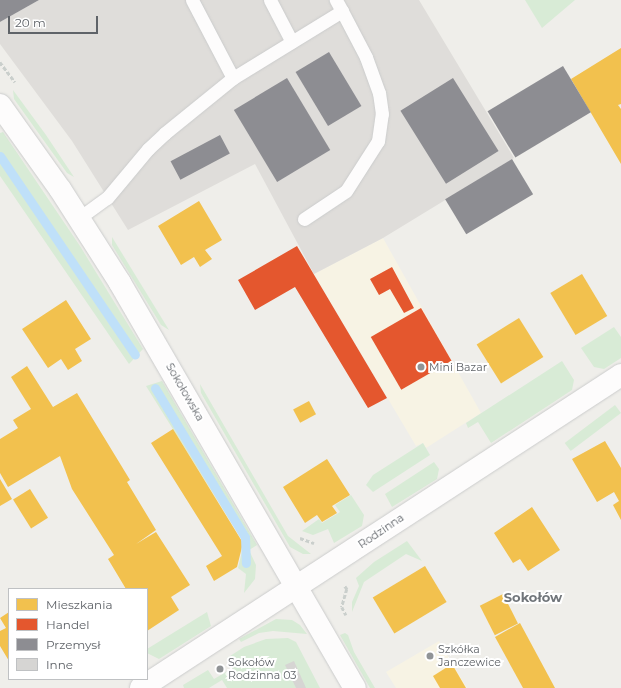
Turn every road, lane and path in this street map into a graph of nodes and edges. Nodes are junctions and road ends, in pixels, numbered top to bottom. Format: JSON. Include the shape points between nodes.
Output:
{"nodes":[{"id":1,"x":192,"y":0,"type":"edge"},
{"id":2,"x":270,"y":0,"type":"edge"},
{"id":3,"x":339,"y":5,"type":"edge"},
{"id":4,"x":292,"y":42,"type":"junction"},
{"id":5,"x":233,"y":78,"type":"junction"},
{"id":6,"x":0,"y":105,"type":"edge"},
{"id":7,"x":79,"y":218,"type":"junction"},
{"id":8,"x":304,"y":219,"type":"dead end"},
{"id":9,"x":621,"y":374,"type":"edge"},
{"id":10,"x":297,"y":587,"type":"junction"},
{"id":11,"x":141,"y":688,"type":"edge"},
{"id":12,"x":355,"y":688,"type":"edge"}],
"edges":[{"from":1,"to":5,"type":"lane"},
{"from":2,"to":4,"type":"lane"},
{"from":3,"to":4,"type":"lane"},
{"from":3,"to":8,"type":"lane","via":[[366,57],[379,93],[382,114],[378,141],[346,191]]},
{"from":4,"to":5,"type":"lane"},
{"from":5,"to":7,"type":"lane","via":[[165,133],[148,149],[107,198]]},
{"from":6,"to":7,"type":"street","name":"Sokołowska"},
{"from":7,"to":10,"type":"street","name":"Sokołowska","via":[[186,393]]},
{"from":9,"to":10,"type":"street","name":"Rodzinna"},
{"from":10,"to":11,"type":"street","name":"Rodzinna"},
{"from":10,"to":12,"type":"street","name":"Sokołowska"}]}
